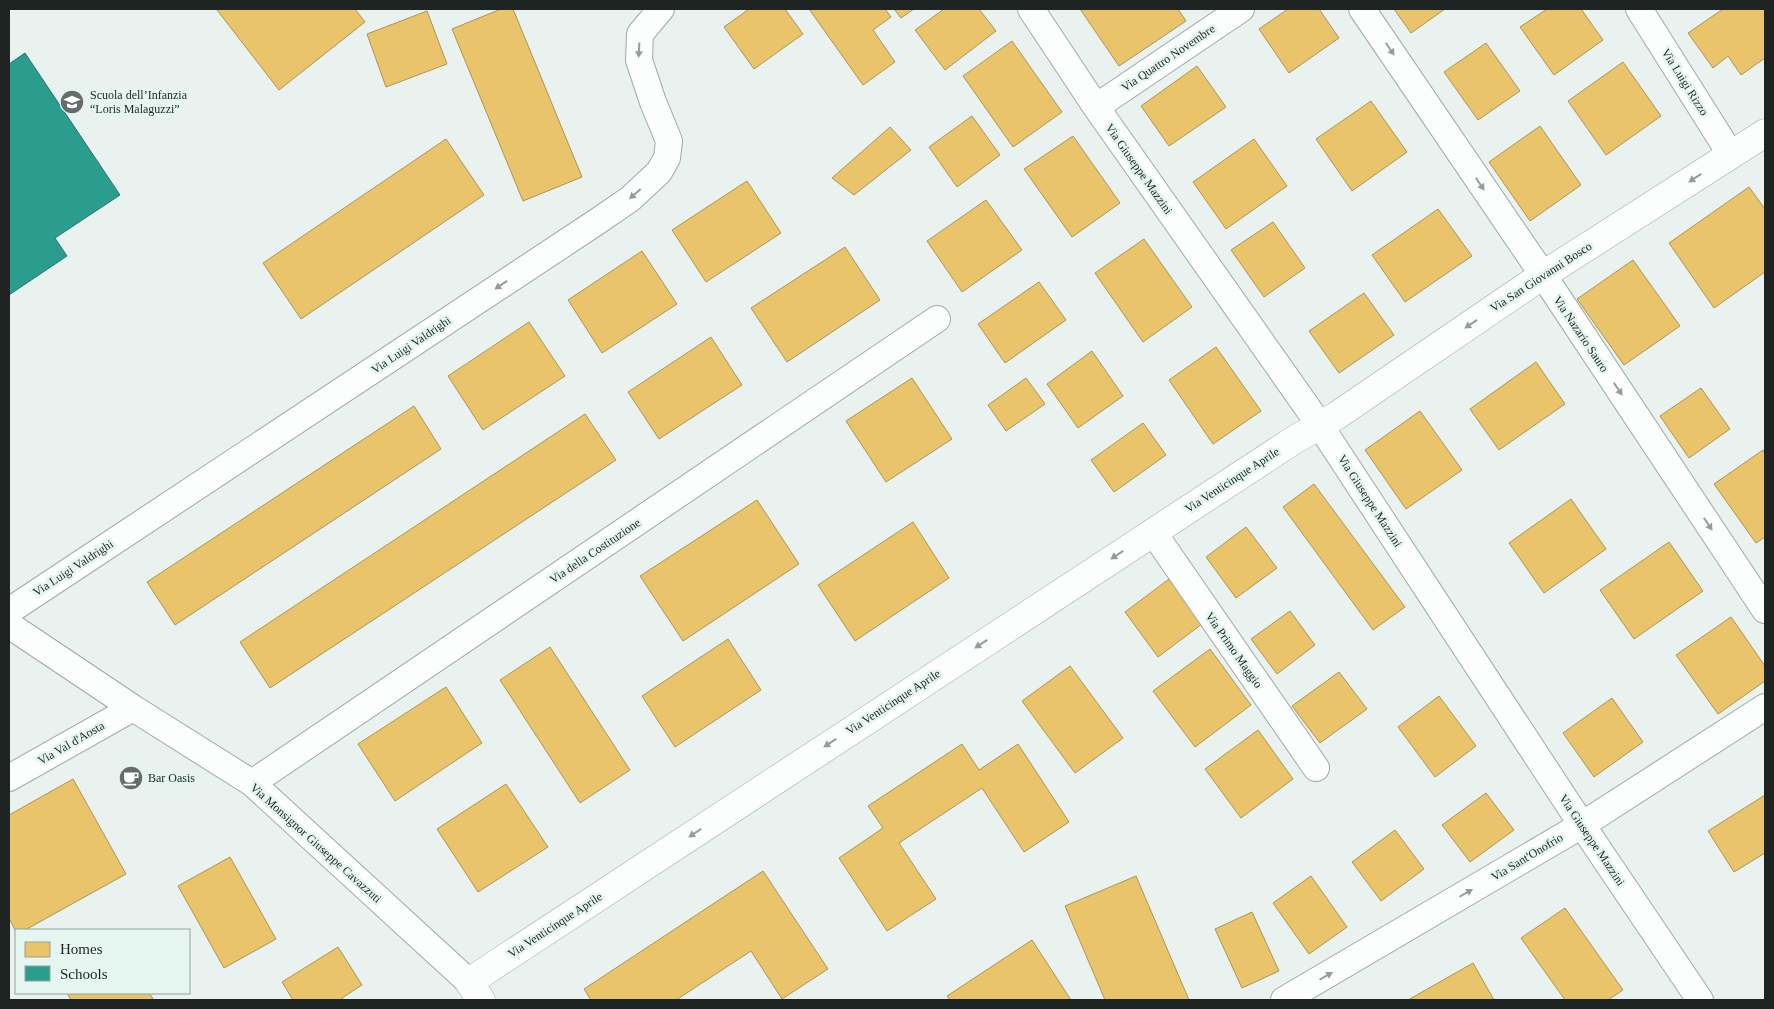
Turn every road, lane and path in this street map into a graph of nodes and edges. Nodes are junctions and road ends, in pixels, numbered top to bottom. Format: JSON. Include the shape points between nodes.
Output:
{"nodes":[{"id":1,"x":661,"y":9,"type":"edge"},
{"id":2,"x":1031,"y":9,"type":"edge"},
{"id":3,"x":1241,"y":9,"type":"edge"},
{"id":4,"x":1362,"y":9,"type":"edge"},
{"id":5,"x":1639,"y":9,"type":"edge"},
{"id":6,"x":1096,"y":107,"type":"junction"},
{"id":7,"x":1765,"y":133,"type":"edge"},
{"id":8,"x":1731,"y":154,"type":"junction"},
{"id":9,"x":1542,"y":275,"type":"junction"},
{"id":10,"x":937,"y":319,"type":"dead end"},
{"id":11,"x":1319,"y":424,"type":"junction"},
{"id":12,"x":1153,"y":532,"type":"junction"},
{"id":13,"x":1765,"y":610,"type":"edge"},
{"id":14,"x":9,"y":611,"type":"edge"},
{"id":15,"x":9,"y":625,"type":"edge"},
{"id":16,"x":1765,"y":707,"type":"edge"},
{"id":17,"x":133,"y":708,"type":"junction"},
{"id":18,"x":1316,"y":768,"type":"dead end"},
{"id":19,"x":9,"y":778,"type":"edge"},
{"id":20,"x":252,"y":783,"type":"junction"},
{"id":21,"x":1582,"y":825,"type":"junction"},
{"id":22,"x":475,"y":991,"type":"edge"},
{"id":23,"x":1284,"y":1000,"type":"edge"},
{"id":24,"x":1700,"y":1000,"type":"edge"}],
"edges":[{"from":1,"to":14,"type":"street","name":"Via Luigi Valdrighi","one_way":true,"via":[[640,34],[639,60],[669,141],[667,158],[659,172],[595,223]]},
{"from":2,"to":6,"type":"street","name":"Via Giuseppe Mazzini"},
{"from":3,"to":6,"type":"street","name":"Via Quattro Novembre"},
{"from":4,"to":9,"type":"street","name":"Via Nazario Sauro","one_way":true},
{"from":5,"to":8,"type":"street","name":"Via Luigi Rizzo"},
{"from":6,"to":11,"type":"street","name":"Via Giuseppe Mazzini"},
{"from":7,"to":8,"type":"street","name":"Via San Giovanni Bosco"},
{"from":8,"to":9,"type":"street","name":"Via San Giovanni Bosco","one_way":true},
{"from":9,"to":11,"type":"street","name":"Via San Giovanni Bosco","one_way":true,"via":[[1336,416]]},
{"from":9,"to":13,"type":"street","name":"Via Nazario Sauro","one_way":true},
{"from":10,"to":20,"type":"street","name":"Via della Costituzione"},
{"from":11,"to":12,"type":"street","name":"Via Venticinque Aprile"},
{"from":11,"to":21,"type":"street","name":"Via Giuseppe Mazzini"},
{"from":12,"to":18,"type":"street","name":"Via Primo Maggio"},
{"from":12,"to":22,"type":"street","name":"Via Venticinque Aprile","one_way":true},
{"from":15,"to":17,"type":"street","name":"Via Monsignor Giuseppe Cavazzuti"},
{"from":16,"to":21,"type":"street","name":"Via Sant'Onofrio"},
{"from":17,"to":19,"type":"street","name":"Via Val d'Aosta"},
{"from":17,"to":20,"type":"street","name":"Via Monsignor Giuseppe Cavazzuti"},
{"from":20,"to":22,"type":"street","name":"Via Monsignor Giuseppe Cavazzuti"},
{"from":23,"to":21,"type":"street","name":"Via Sant'Onofrio","one_way":true},
{"from":21,"to":24,"type":"street","name":"Via Giuseppe Mazzini"}]}
